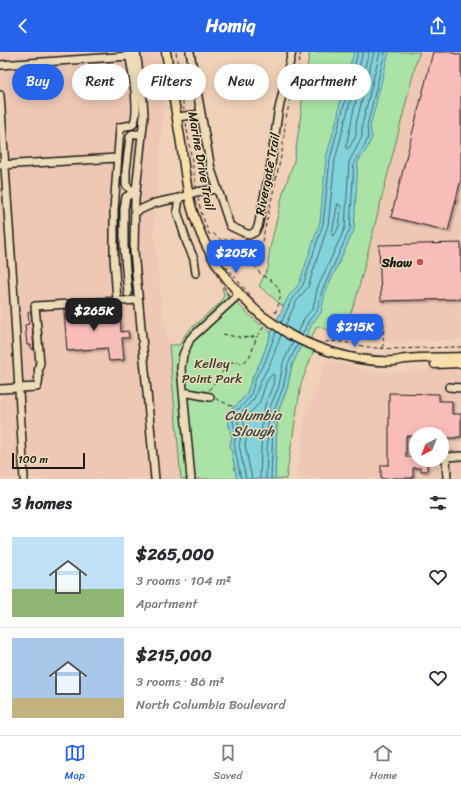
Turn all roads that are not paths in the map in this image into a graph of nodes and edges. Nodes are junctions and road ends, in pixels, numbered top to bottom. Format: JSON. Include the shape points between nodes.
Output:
{"nodes":[{"id":1,"x":64,"y":52,"type":"edge"},
{"id":2,"x":166,"y":52,"type":"edge"},
{"id":3,"x":190,"y":52,"type":"edge"},
{"id":4,"x":292,"y":52,"type":"edge"},
{"id":5,"x":131,"y":53,"type":"edge"},
{"id":6,"x":64,"y":60,"type":"junction"},
{"id":7,"x":0,"y":65,"type":"edge"},
{"id":8,"x":0,"y":95,"type":"edge"},
{"id":9,"x":201,"y":114,"type":"junction"},
{"id":10,"x":181,"y":117,"type":"junction"},
{"id":11,"x":142,"y":134,"type":"junction"},
{"id":12,"x":117,"y":158,"type":"junction"},
{"id":13,"x":2,"y":165,"type":"edge"},
{"id":14,"x":218,"y":189,"type":"junction"},
{"id":15,"x":136,"y":191,"type":"junction"},
{"id":16,"x":193,"y":194,"type":"junction"},
{"id":17,"x":179,"y":198,"type":"junction"},
{"id":18,"x":135,"y":212,"type":"junction"},
{"id":19,"x":196,"y":273,"type":"dead end"},
{"id":20,"x":128,"y":293,"type":"dead end"},
{"id":21,"x":239,"y":294,"type":"junction"},
{"id":22,"x":138,"y":300,"type":"junction"},
{"id":23,"x":117,"y":301,"type":"junction"},
{"id":24,"x":461,"y":358,"type":"edge"},
{"id":25,"x":394,"y":361,"type":"junction"},
{"id":26,"x":461,"y":363,"type":"edge"},
{"id":27,"x":19,"y":387,"type":"junction"},
{"id":28,"x":449,"y":388,"type":"dead end"},
{"id":29,"x":461,"y":388,"type":"edge"},
{"id":30,"x":0,"y":389,"type":"edge"},
{"id":31,"x":183,"y":392,"type":"junction"},
{"id":32,"x":208,"y":397,"type":"road end"},
{"id":33,"x":449,"y":455,"type":"edge"},
{"id":34,"x":461,"y":456,"type":"edge"},
{"id":35,"x":446,"y":467,"type":"edge"},
{"id":36,"x":24,"y":479,"type":"edge"},
{"id":37,"x":155,"y":479,"type":"edge"},
{"id":38,"x":191,"y":479,"type":"edge"},
{"id":39,"x":447,"y":479,"type":"edge"}],
"edges":[{"from":1,"to":6,"type":"street"},
{"from":2,"to":10,"type":"main road"},
{"from":3,"to":9,"type":"street"},
{"from":4,"to":14,"type":"street","via":[[278,113],[271,164],[254,234],[247,235],[231,227]]},
{"from":5,"to":6,"type":"street"},
{"from":5,"to":11,"type":"street","via":[[144,109]]},
{"from":5,"to":12,"type":"street","via":[[137,110],[135,123],[120,126]]},
{"from":6,"to":7,"type":"street"},
{"from":8,"to":13,"type":"street"},
{"from":9,"to":10,"type":"street"},
{"from":9,"to":14,"type":"street","via":[[211,169]]},
{"from":10,"to":16,"type":"main road"},
{"from":11,"to":15,"type":"street"},
{"from":11,"to":15,"type":"street","via":[[132,134],[130,137],[126,170],[126,185]]},
{"from":12,"to":13,"type":"street"},
{"from":12,"to":23,"type":"street","via":[[114,210]]},
{"from":13,"to":27,"type":"street"},
{"from":14,"to":16,"type":"street"},
{"from":15,"to":18,"type":"street"},
{"from":15,"to":20,"type":"street","via":[[126,197],[124,210]]},
{"from":16,"to":17,"type":"street"},
{"from":16,"to":21,"type":"main road","via":[[197,222],[207,247]]},
{"from":17,"to":18,"type":"street","via":[[155,203]]},
{"from":17,"to":19,"type":"street","via":[[177,212]]},
{"from":18,"to":22,"type":"street","via":[[134,251]]},
{"from":21,"to":25,"type":"main road","bridge":true,"via":[[282,329],[335,353],[356,358]]},
{"from":21,"to":31,"type":"street","via":[[187,344],[182,362]]},
{"from":22,"to":23,"type":"street"},
{"from":22,"to":37,"type":"street"},
{"from":23,"to":27,"type":"street","via":[[35,306],[39,383],[37,387]]},
{"from":24,"to":25,"type":"main road"},
{"from":25,"to":26,"type":"main road","via":[[405,364]]},
{"from":27,"to":30,"type":"street"},
{"from":27,"to":36,"type":"street"},
{"from":28,"to":29,"type":"street"},
{"from":31,"to":32,"type":"street"},
{"from":31,"to":38,"type":"street"},
{"from":33,"to":34,"type":"street"},
{"from":35,"to":39,"type":"street"}]}
